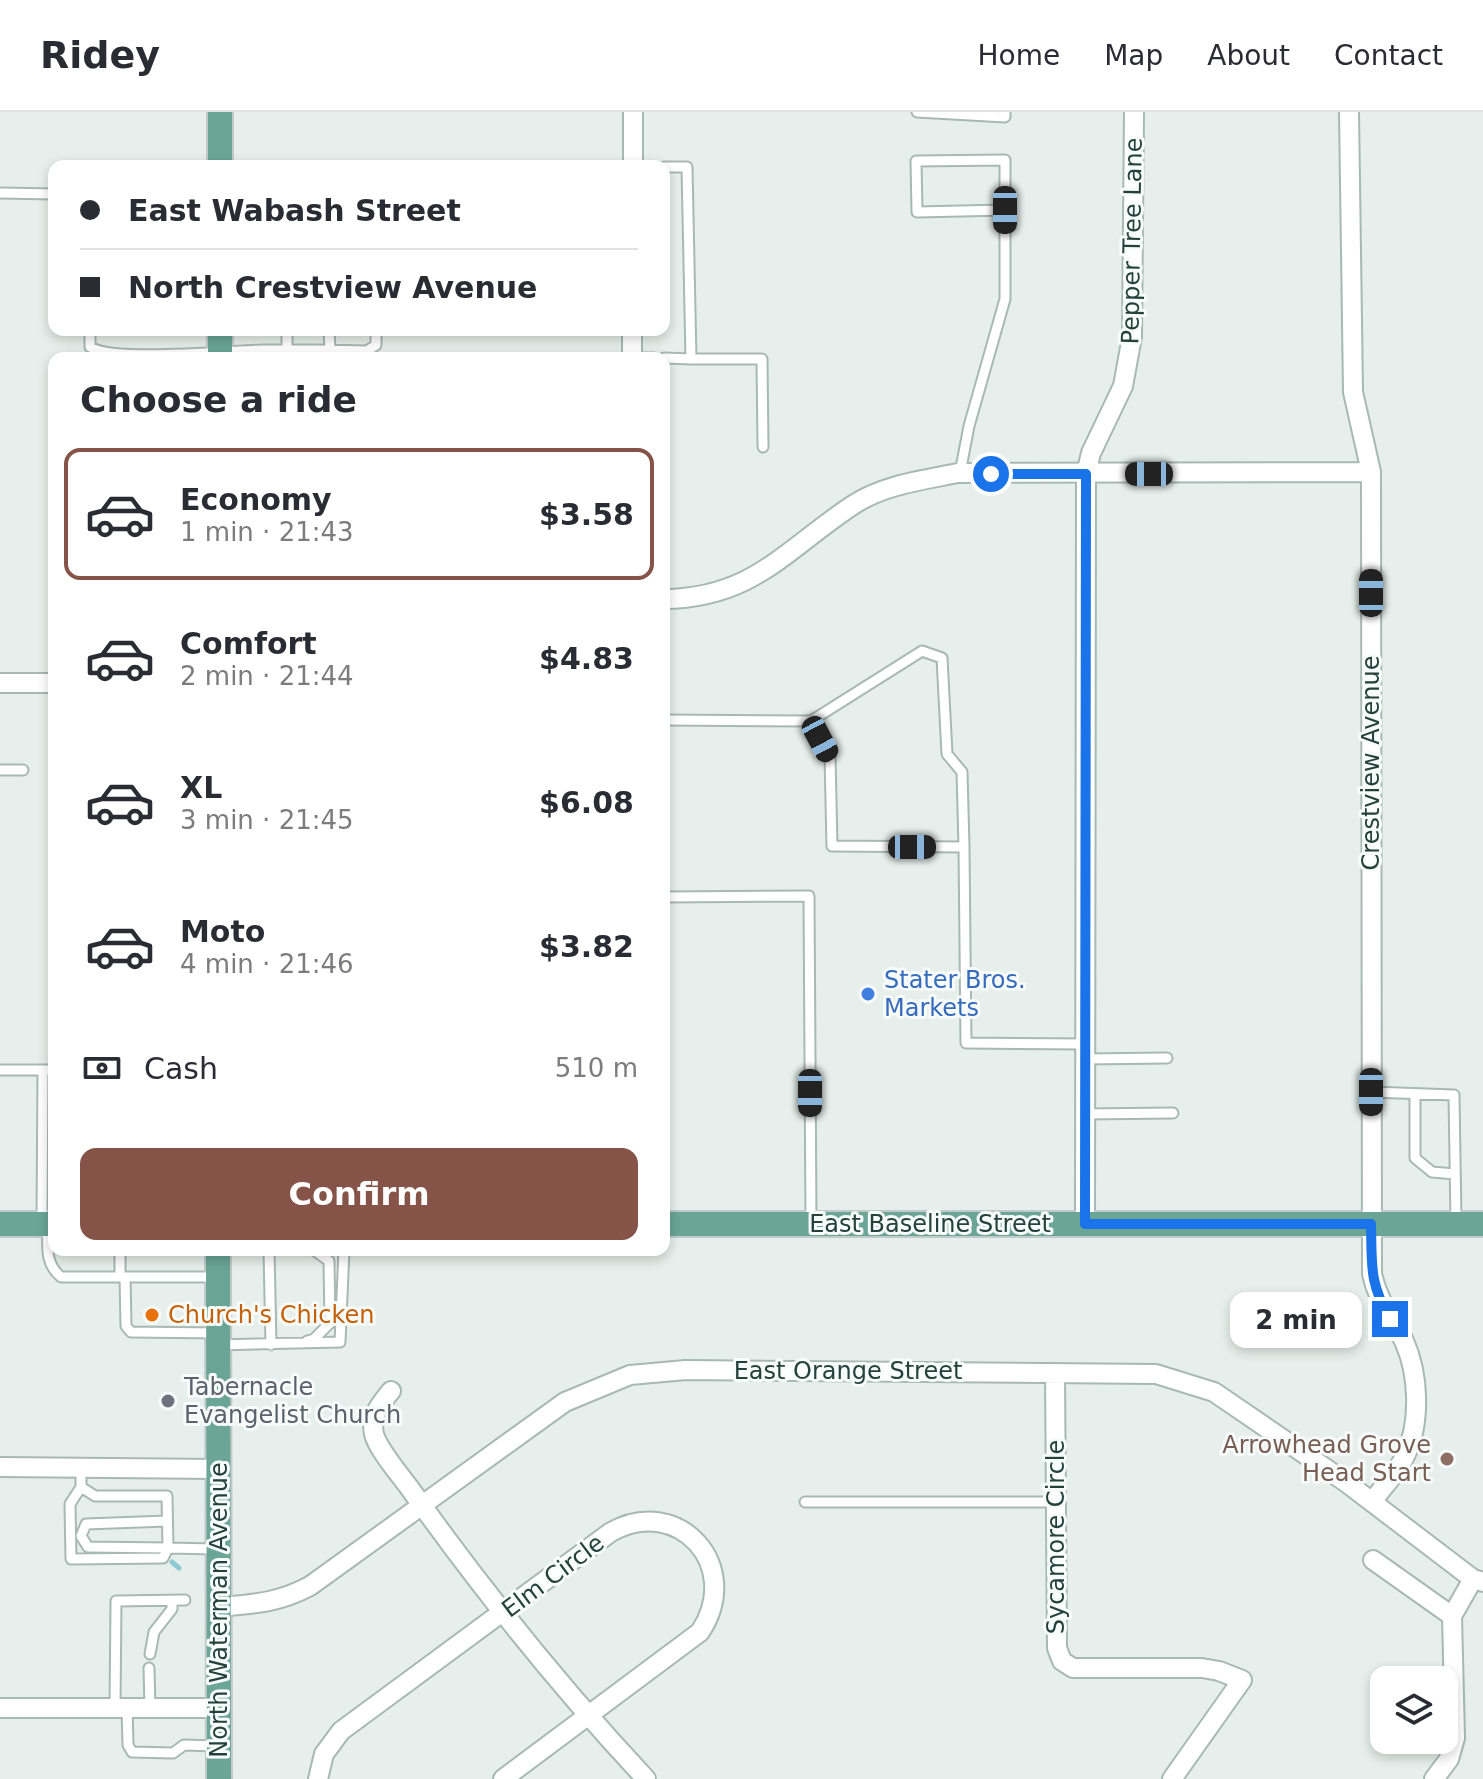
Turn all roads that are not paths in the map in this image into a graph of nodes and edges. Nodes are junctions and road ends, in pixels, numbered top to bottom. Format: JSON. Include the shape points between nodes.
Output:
{"nodes":[{"id":1,"x":220,"y":112,"type":"edge"},
{"id":2,"x":633,"y":112,"type":"edge"},
{"id":3,"x":917,"y":112,"type":"edge"},
{"id":4,"x":1005,"y":112,"type":"edge"},
{"id":5,"x":1134,"y":112,"type":"edge"},
{"id":6,"x":1349,"y":112,"type":"edge"},
{"id":7,"x":220,"y":160,"type":"edge"},
{"id":8,"x":633,"y":160,"type":"edge"},
{"id":9,"x":670,"y":167,"type":"edge"},
{"id":10,"x":0,"y":193,"type":"edge"},
{"id":11,"x":48,"y":194,"type":"edge"},
{"id":12,"x":1005,"y":210,"type":"junction"},
{"id":13,"x":90,"y":336,"type":"edge"},
{"id":14,"x":287,"y":336,"type":"edge"},
{"id":15,"x":329,"y":336,"type":"edge"},
{"id":16,"x":376,"y":336,"type":"edge"},
{"id":17,"x":220,"y":347,"type":"edge"},
{"id":18,"x":287,"y":350,"type":"junction"},
{"id":19,"x":330,"y":350,"type":"junction"},
{"id":20,"x":101,"y":352,"type":"edge"},
{"id":21,"x":138,"y":352,"type":"edge"},
{"id":22,"x":670,"y":358,"type":"edge"},
{"id":23,"x":691,"y":359,"type":"junction"},
{"id":24,"x":763,"y":447,"type":"dead end"},
{"id":25,"x":1371,"y":472,"type":"junction"},
{"id":26,"x":960,"y":473,"type":"junction"},
{"id":27,"x":1086,"y":474,"type":"junction"},
{"id":28,"x":670,"y":599,"type":"edge"},
{"id":29,"x":0,"y":683,"type":"edge"},
{"id":30,"x":48,"y":683,"type":"edge"},
{"id":31,"x":670,"y":720,"type":"edge"},
{"id":32,"x":811,"y":721,"type":"junction"},
{"id":33,"x":0,"y":770,"type":"edge"},
{"id":34,"x":23,"y":770,"type":"dead end"},
{"id":35,"x":964,"y":847,"type":"junction"},
{"id":36,"x":670,"y":897,"type":"edge"},
{"id":37,"x":1085,"y":1051,"type":"junction"},
{"id":38,"x":1167,"y":1058,"type":"dead end"},
{"id":39,"x":0,"y":1070,"type":"edge"},
{"id":40,"x":43,"y":1070,"type":"junction"},
{"id":41,"x":48,"y":1070,"type":"edge"},
{"id":42,"x":1371,"y":1092,"type":"junction"},
{"id":43,"x":1415,"y":1094,"type":"junction"},
{"id":44,"x":1173,"y":1113,"type":"dead end"},
{"id":45,"x":1085,"y":1114,"type":"junction"},
{"id":46,"x":1455,"y":1174,"type":"junction"},
{"id":47,"x":0,"y":1224,"type":"edge"},
{"id":48,"x":48,"y":1224,"type":"edge"},
{"id":49,"x":670,"y":1224,"type":"edge"},
{"id":50,"x":811,"y":1224,"type":"junction"},
{"id":51,"x":1085,"y":1224,"type":"junction"},
{"id":52,"x":1371,"y":1224,"type":"junction"},
{"id":53,"x":1456,"y":1224,"type":"junction"},
{"id":54,"x":1483,"y":1224,"type":"edge"},
{"id":55,"x":121,"y":1256,"type":"edge"},
{"id":56,"x":218,"y":1256,"type":"edge"},
{"id":57,"x":269,"y":1256,"type":"edge"},
{"id":58,"x":322,"y":1256,"type":"edge"},
{"id":59,"x":344,"y":1256,"type":"edge"},
{"id":60,"x":123,"y":1277,"type":"junction"},
{"id":61,"x":217,"y":1277,"type":"junction"},
{"id":62,"x":218,"y":1339,"type":"junction"},
{"id":63,"x":271,"y":1345,"type":"junction"},
{"id":64,"x":296,"y":1345,"type":"junction"},
{"id":65,"x":1055,"y":1373,"type":"junction"},
{"id":66,"x":385,"y":1398,"type":"dead end"},
{"id":67,"x":0,"y":1467,"type":"edge"},
{"id":68,"x":81,"y":1468,"type":"junction"},
{"id":69,"x":218,"y":1469,"type":"junction"},
{"id":70,"x":81,"y":1487,"type":"junction"},
{"id":71,"x":805,"y":1502,"type":"dead end"},
{"id":72,"x":1056,"y":1502,"type":"junction"},
{"id":73,"x":1372,"y":1502,"type":"junction"},
{"id":74,"x":424,"y":1507,"type":"junction"},
{"id":75,"x":167,"y":1521,"type":"junction"},
{"id":76,"x":168,"y":1548,"type":"junction"},
{"id":77,"x":219,"y":1549,"type":"junction"},
{"id":78,"x":1373,"y":1560,"type":"dead end"},
{"id":79,"x":1478,"y":1580,"type":"edge"},
{"id":80,"x":185,"y":1600,"type":"dead end"},
{"id":81,"x":172,"y":1601,"type":"junction"},
{"id":82,"x":219,"y":1607,"type":"junction"},
{"id":83,"x":505,"y":1612,"type":"junction"},
{"id":84,"x":1452,"y":1616,"type":"junction"},
{"id":85,"x":150,"y":1654,"type":"dead end"},
{"id":86,"x":149,"y":1668,"type":"dead end"},
{"id":87,"x":0,"y":1708,"type":"edge"},
{"id":88,"x":121,"y":1708,"type":"junction"},
{"id":89,"x":150,"y":1708,"type":"junction"},
{"id":90,"x":219,"y":1708,"type":"junction"},
{"id":91,"x":588,"y":1717,"type":"junction"},
{"id":92,"x":219,"y":1746,"type":"junction"},
{"id":93,"x":219,"y":1779,"type":"edge"},
{"id":94,"x":318,"y":1779,"type":"edge"},
{"id":95,"x":503,"y":1779,"type":"edge"},
{"id":96,"x":646,"y":1779,"type":"edge"},
{"id":97,"x":1172,"y":1779,"type":"edge"},
{"id":98,"x":1434,"y":1779,"type":"edge"}],
"edges":[{"from":1,"to":7,"type":"main road"},
{"from":2,"to":8,"type":"street"},
{"from":3,"to":4,"type":"lane","via":[[1005,117]]},
{"from":5,"to":27,"type":"street","name":"Pepper Tree Lane","via":[[1129,359]]},
{"from":6,"to":25,"type":"street","name":"Crestview Avenue","via":[[1353,392]]},
{"from":9,"to":23,"type":"lane","via":[[687,167]]},
{"from":10,"to":11,"type":"lane"},
{"from":12,"to":12,"type":"lane","via":[[1005,160],[916,161],[917,212]]},
{"from":12,"to":26,"type":"lane","via":[[1005,299]]},
{"from":13,"to":20,"type":"lane","via":[[90,347]]},
{"from":14,"to":18,"type":"lane"},
{"from":15,"to":19,"type":"lane"},
{"from":16,"to":19,"type":"lane","via":[[376,345],[367,351]]},
{"from":17,"to":18,"type":"lane"},
{"from":17,"to":21,"type":"lane"},
{"from":18,"to":19,"type":"lane"},
{"from":22,"to":23,"type":"lane"},
{"from":23,"to":24,"type":"lane","via":[[762,359]]},
{"from":25,"to":27,"type":"street"},
{"from":25,"to":42,"type":"street","name":"Crestview Avenue"},
{"from":26,"to":27,"type":"street"},
{"from":26,"to":28,"type":"street","via":[[911,482],[854,504],[786,557],[721,592]]},
{"from":27,"to":37,"type":"street","name":"Pepper Tree Lane"},
{"from":29,"to":30,"type":"street"},
{"from":31,"to":32,"type":"lane"},
{"from":32,"to":35,"type":"lane","via":[[830,756],[832,846]]},
{"from":32,"to":35,"type":"lane","via":[[922,651],[942,658],[947,754],[962,772]]},
{"from":33,"to":34,"type":"lane"},
{"from":35,"to":37,"type":"lane","via":[[966,1043]]},
{"from":36,"to":50,"type":"lane","via":[[809,896]]},
{"from":37,"to":38,"type":"lane"},
{"from":37,"to":45,"type":"street","name":"Pepper Tree Lane"},
{"from":39,"to":40,"type":"lane"},
{"from":40,"to":41,"type":"lane"},
{"from":40,"to":48,"type":"lane"},
{"from":42,"to":43,"type":"lane"},
{"from":42,"to":52,"type":"street","name":"Crestview Avenue"},
{"from":43,"to":46,"type":"lane","via":[[1415,1158],[1432,1172]]},
{"from":43,"to":46,"type":"lane","via":[[1454,1095]]},
{"from":44,"to":45,"type":"lane"},
{"from":45,"to":51,"type":"street","name":"Pepper Tree Lane"},
{"from":46,"to":53,"type":"lane"},
{"from":47,"to":48,"type":"main road"},
{"from":48,"to":60,"type":"lane","via":[[47,1258],[61,1277]]},
{"from":49,"to":50,"type":"main road","name":"East Baseline Street"},
{"from":50,"to":51,"type":"main road","name":"East Baseline Street"},
{"from":51,"to":52,"type":"main road","name":"East Baseline Street"},
{"from":52,"to":53,"type":"main road","name":"East Baseline Street"},
{"from":52,"to":73,"type":"street","name":"Crestview Avenue","via":[[1377,1296],[1404,1342],[1416,1377],[1404,1457]]},
{"from":53,"to":54,"type":"main road","name":"East Baseline Street"},
{"from":55,"to":60,"type":"lane"},
{"from":56,"to":61,"type":"main road","name":"North Waterman Avenue"},
{"from":57,"to":63,"type":"lane"},
{"from":58,"to":64,"type":"lane","via":[[329,1261],[330,1323],[314,1339]]},
{"from":59,"to":64,"type":"lane","via":[[340,1342]]},
{"from":60,"to":61,"type":"lane"},
{"from":60,"to":62,"type":"lane","via":[[126,1326],[131,1332]]},
{"from":61,"to":62,"type":"main road","name":"North Waterman Avenue"},
{"from":62,"to":63,"type":"lane"},
{"from":62,"to":69,"type":"main road","name":"North Waterman Avenue"},
{"from":63,"to":64,"type":"lane"},
{"from":65,"to":72,"type":"street","name":"Sycamore Circle"},
{"from":65,"to":73,"type":"street","name":"East Orange Street","via":[[1156,1374],[1214,1392]]},
{"from":65,"to":74,"type":"street","name":"East Orange Street","via":[[686,1370],[630,1375],[565,1402]]},
{"from":66,"to":74,"type":"street","via":[[373,1419],[374,1437]]},
{"from":67,"to":68,"type":"street"},
{"from":68,"to":69,"type":"street"},
{"from":68,"to":70,"type":"lane"},
{"from":69,"to":77,"type":"main road","name":"North Waterman Avenue"},
{"from":70,"to":75,"type":"lane","via":[[95,1496],[167,1496]]},
{"from":70,"to":76,"type":"lane","via":[[70,1504],[71,1559],[163,1558]]},
{"from":71,"to":72,"type":"lane"},
{"from":72,"to":97,"type":"street","name":"Sycamore Circle","via":[[1057,1648],[1062,1661],[1073,1668],[1202,1668],[1242,1680]]},
{"from":73,"to":79,"type":"street","name":"East Orange Street"},
{"from":74,"to":82,"type":"street","name":"East Orange Street","via":[[287,1598]]},
{"from":74,"to":83,"type":"street"},
{"from":75,"to":76,"type":"lane"},
{"from":75,"to":76,"type":"lane","via":[[97,1522],[86,1524],[81,1536],[88,1547]]},
{"from":76,"to":77,"type":"lane"},
{"from":77,"to":82,"type":"main road","name":"North Waterman Avenue"},
{"from":78,"to":84,"type":"street"},
{"from":79,"to":84,"type":"street"},
{"from":80,"to":81,"type":"lane"},
{"from":81,"to":85,"type":"lane","via":[[172,1609],[154,1632]]},
{"from":81,"to":88,"type":"lane","via":[[116,1601]]},
{"from":82,"to":90,"type":"main road","name":"North Waterman Avenue"},
{"from":83,"to":91,"type":"street"},
{"from":83,"to":91,"type":"street","name":"Elm Circle","via":[[618,1528],[664,1524],[701,1546],[716,1587],[700,1632]]},
{"from":83,"to":94,"type":"street","name":"Elm Circle","via":[[335,1736]]},
{"from":84,"to":98,"type":"street","via":[[1455,1738],[1449,1759]]},
{"from":86,"to":89,"type":"lane"},
{"from":87,"to":88,"type":"street"},
{"from":88,"to":89,"type":"street"},
{"from":88,"to":92,"type":"lane","via":[[132,1752]]},
{"from":89,"to":90,"type":"street"},
{"from":90,"to":92,"type":"main road","name":"North Waterman Avenue"},
{"from":91,"to":95,"type":"street","name":"Elm Circle"},
{"from":91,"to":96,"type":"street"},
{"from":92,"to":93,"type":"main road","name":"North Waterman Avenue"}]}
